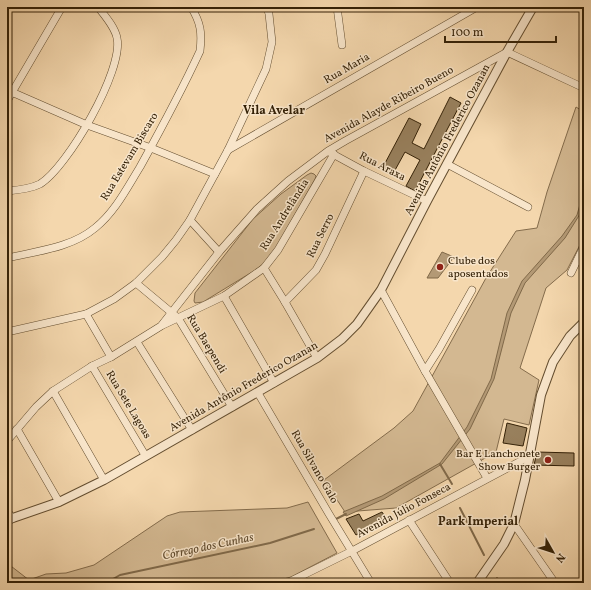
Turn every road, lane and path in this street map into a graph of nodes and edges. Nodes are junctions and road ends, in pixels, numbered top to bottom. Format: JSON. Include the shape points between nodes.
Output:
{"nodes":[{"id":1,"x":62,"y":7,"type":"edge"},
{"id":2,"x":98,"y":7,"type":"edge"},
{"id":3,"x":191,"y":7,"type":"edge"},
{"id":4,"x":267,"y":7,"type":"edge"},
{"id":5,"x":337,"y":7,"type":"edge"},
{"id":6,"x":477,"y":7,"type":"edge"},
{"id":7,"x":533,"y":7,"type":"edge"},
{"id":8,"x":557,"y":7,"type":"edge"},
{"id":9,"x":342,"y":45,"type":"dead end"},
{"id":10,"x":507,"y":52,"type":"junction"},
{"id":11,"x":584,"y":88,"type":"edge"},
{"id":12,"x":9,"y":91,"type":"edge"},
{"id":13,"x":7,"y":101,"type":"edge"},
{"id":14,"x":87,"y":125,"type":"junction"},
{"id":15,"x":150,"y":148,"type":"junction"},
{"id":16,"x":228,"y":150,"type":"junction"},
{"id":17,"x":331,"y":153,"type":"junction"},
{"id":18,"x":447,"y":164,"type":"junction"},
{"id":19,"x":364,"y":171,"type":"junction"},
{"id":20,"x":215,"y":174,"type":"junction"},
{"id":21,"x":7,"y":191,"type":"edge"},
{"id":22,"x":427,"y":201,"type":"junction"},
{"id":23,"x":528,"y":207,"type":"dead end"},
{"id":24,"x":190,"y":220,"type":"junction"},
{"id":25,"x":584,"y":246,"type":"edge"},
{"id":26,"x":219,"y":252,"type":"junction"},
{"id":27,"x":7,"y":258,"type":"edge"},
{"id":28,"x":264,"y":268,"type":"junction"},
{"id":29,"x":571,"y":273,"type":"dead end"},
{"id":30,"x":136,"y":283,"type":"junction"},
{"id":31,"x":381,"y":290,"type":"junction"},
{"id":32,"x":472,"y":290,"type":"dead end"},
{"id":33,"x":224,"y":296,"type":"junction"},
{"id":34,"x":285,"y":302,"type":"junction"},
{"id":35,"x":172,"y":312,"type":"junction"},
{"id":36,"x":86,"y":314,"type":"junction"},
{"id":37,"x":178,"y":318,"type":"junction"},
{"id":38,"x":584,"y":322,"type":"edge"},
{"id":39,"x":161,"y":326,"type":"junction"},
{"id":40,"x":7,"y":332,"type":"edge"},
{"id":41,"x":137,"y":342,"type":"junction"},
{"id":42,"x":111,"y":357,"type":"junction"},
{"id":43,"x":317,"y":358,"type":"junction"},
{"id":44,"x":92,"y":366,"type":"junction"},
{"id":45,"x":425,"y":371,"type":"junction"},
{"id":46,"x":274,"y":383,"type":"junction"},
{"id":47,"x":53,"y":391,"type":"junction"},
{"id":48,"x":258,"y":393,"type":"junction"},
{"id":49,"x":232,"y":407,"type":"junction"},
{"id":50,"x":18,"y":429,"type":"junction"},
{"id":51,"x":192,"y":430,"type":"junction"},
{"id":52,"x":7,"y":441,"type":"edge"},
{"id":53,"x":145,"y":455,"type":"junction"},
{"id":54,"x":530,"y":456,"type":"junction"},
{"id":55,"x":487,"y":478,"type":"junction"},
{"id":56,"x":104,"y":480,"type":"junction"},
{"id":57,"x":60,"y":502,"type":"junction"},
{"id":58,"x":7,"y":510,"type":"edge"},
{"id":59,"x":9,"y":520,"type":"edge"},
{"id":60,"x":409,"y":520,"type":"junction"},
{"id":61,"x":514,"y":524,"type":"junction"},
{"id":62,"x":352,"y":551,"type":"junction"},
{"id":63,"x":290,"y":583,"type":"edge"},
{"id":64,"x":372,"y":583,"type":"edge"},
{"id":65,"x":450,"y":583,"type":"edge"},
{"id":66,"x":477,"y":583,"type":"edge"},
{"id":67,"x":555,"y":583,"type":"edge"}],
"edges":[{"from":1,"to":12,"type":"street"},
{"from":2,"to":14,"type":"street","via":[[112,26],[118,50],[109,79]]},
{"from":3,"to":15,"type":"street","name":"Rua Estevam Biscaro","via":[[202,34],[200,51]]},
{"from":4,"to":16,"type":"street","via":[[272,42],[266,69]]},
{"from":5,"to":9,"type":"street"},
{"from":6,"to":16,"type":"street","name":"Rua Maria"},
{"from":7,"to":8,"type":"street"},
{"from":7,"to":10,"type":"street","name":"Avenida Antônio Frederico Ozanan"},
{"from":10,"to":11,"type":"street"},
{"from":10,"to":17,"type":"street","name":"Avenida Alayde Ribeiro Bueno"},
{"from":10,"to":18,"type":"street","name":"Avenida Antônio Frederico Ozanan"},
{"from":12,"to":13,"type":"street"},
{"from":12,"to":14,"type":"street"},
{"from":14,"to":15,"type":"street"},
{"from":14,"to":21,"type":"street","via":[[64,159],[40,184]]},
{"from":15,"to":20,"type":"street"},
{"from":15,"to":27,"type":"street","name":"Rua Estevam Biscaro","via":[[109,215],[95,228],[76,240],[54,248]]},
{"from":16,"to":20,"type":"street"},
{"from":17,"to":19,"type":"street","name":"Rua Araxa"},
{"from":17,"to":26,"type":"street","name":"Avenida Alayde Ribeiro Bueno","via":[[288,181],[257,209]]},
{"from":17,"to":28,"type":"street","name":"Rua Andrelândia","via":[[278,250]]},
{"from":18,"to":22,"type":"street","name":"Avenida Antônio Frederico Ozanan"},
{"from":18,"to":23,"type":"street"},
{"from":19,"to":22,"type":"street","name":"Rua Araxa"},
{"from":19,"to":34,"type":"street","name":"Rua Serro","via":[[316,270]]},
{"from":20,"to":24,"type":"street"},
{"from":22,"to":31,"type":"street","name":"Avenida Antônio Frederico Ozanan"},
{"from":24,"to":26,"type":"street"},
{"from":24,"to":30,"type":"street","via":[[162,257]]},
{"from":25,"to":29,"type":"street"},
{"from":26,"to":35,"type":"street","name":"Avenida Alayde Ribeiro Bueno"},
{"from":28,"to":33,"type":"street","name":"Rua Andrelândia"},
{"from":28,"to":34,"type":"street"},
{"from":30,"to":35,"type":"street","name":"Rua Baependi"},
{"from":30,"to":36,"type":"street","via":[[114,299]]},
{"from":31,"to":43,"type":"street","name":"Avenida Antônio Frederico Ozanan","via":[[357,324]]},
{"from":31,"to":45,"type":"street"},
{"from":32,"to":45,"type":"street"},
{"from":33,"to":37,"type":"street","name":"Rua Andrelândia"},
{"from":33,"to":46,"type":"street"},
{"from":34,"to":43,"type":"street"},
{"from":35,"to":37,"type":"street","name":"Rua Baependi"},
{"from":35,"to":39,"type":"street","name":"Avenida Alayde Ribeiro Bueno"},
{"from":36,"to":40,"type":"street"},
{"from":36,"to":42,"type":"street"},
{"from":37,"to":39,"type":"street","name":"Rua Andrelândia"},
{"from":37,"to":49,"type":"street","name":"Rua Baependi"},
{"from":38,"to":54,"type":"street","via":[[570,336],[553,362],[541,395]]},
{"from":39,"to":41,"type":"street","name":"Avenida Alayde Ribeiro Bueno"},
{"from":41,"to":42,"type":"street","name":"Avenida Alayde Ribeiro Bueno"},
{"from":41,"to":51,"type":"street"},
{"from":42,"to":44,"type":"street","name":"Avenida Alayde Ribeiro Bueno"},
{"from":43,"to":46,"type":"street","name":"Avenida Antônio Frederico Ozanan"},
{"from":44,"to":47,"type":"street","name":"Avenida Alayde Ribeiro Bueno"},
{"from":44,"to":53,"type":"street","name":"Rua Sete Lagoas"},
{"from":45,"to":55,"type":"street"},
{"from":46,"to":48,"type":"street","name":"Avenida Antônio Frederico Ozanan"},
{"from":47,"to":50,"type":"street","name":"Avenida Alayde Ribeiro Bueno"},
{"from":47,"to":56,"type":"street"},
{"from":48,"to":49,"type":"street","name":"Avenida Antônio Frederico Ozanan"},
{"from":48,"to":62,"type":"street","name":"Rua Silvano Galo"},
{"from":49,"to":51,"type":"street","name":"Avenida Antônio Frederico Ozanan"},
{"from":50,"to":52,"type":"street","name":"Avenida Alayde Ribeiro Bueno"},
{"from":50,"to":57,"type":"street"},
{"from":51,"to":53,"type":"street","name":"Avenida Antônio Frederico Ozanan"},
{"from":53,"to":56,"type":"street","name":"Avenida Antônio Frederico Ozanan"},
{"from":54,"to":55,"type":"street","name":"Avenida Júlio Fonseca"},
{"from":54,"to":61,"type":"street"},
{"from":55,"to":60,"type":"street","name":"Avenida Júlio Fonseca"},
{"from":56,"to":57,"type":"street","name":"Avenida Antônio Frederico Ozanan"},
{"from":57,"to":59,"type":"street","name":"Avenida Antônio Frederico Ozanan"},
{"from":58,"to":59,"type":"street"},
{"from":60,"to":62,"type":"street","name":"Avenida Júlio Fonseca"},
{"from":60,"to":65,"type":"street"},
{"from":61,"to":66,"type":"street","via":[[504,544]]},
{"from":61,"to":67,"type":"street"},
{"from":62,"to":63,"type":"street","name":"Avenida Júlio Fonseca"},
{"from":62,"to":64,"type":"street","name":"Rua Silvano Galo"}]}
